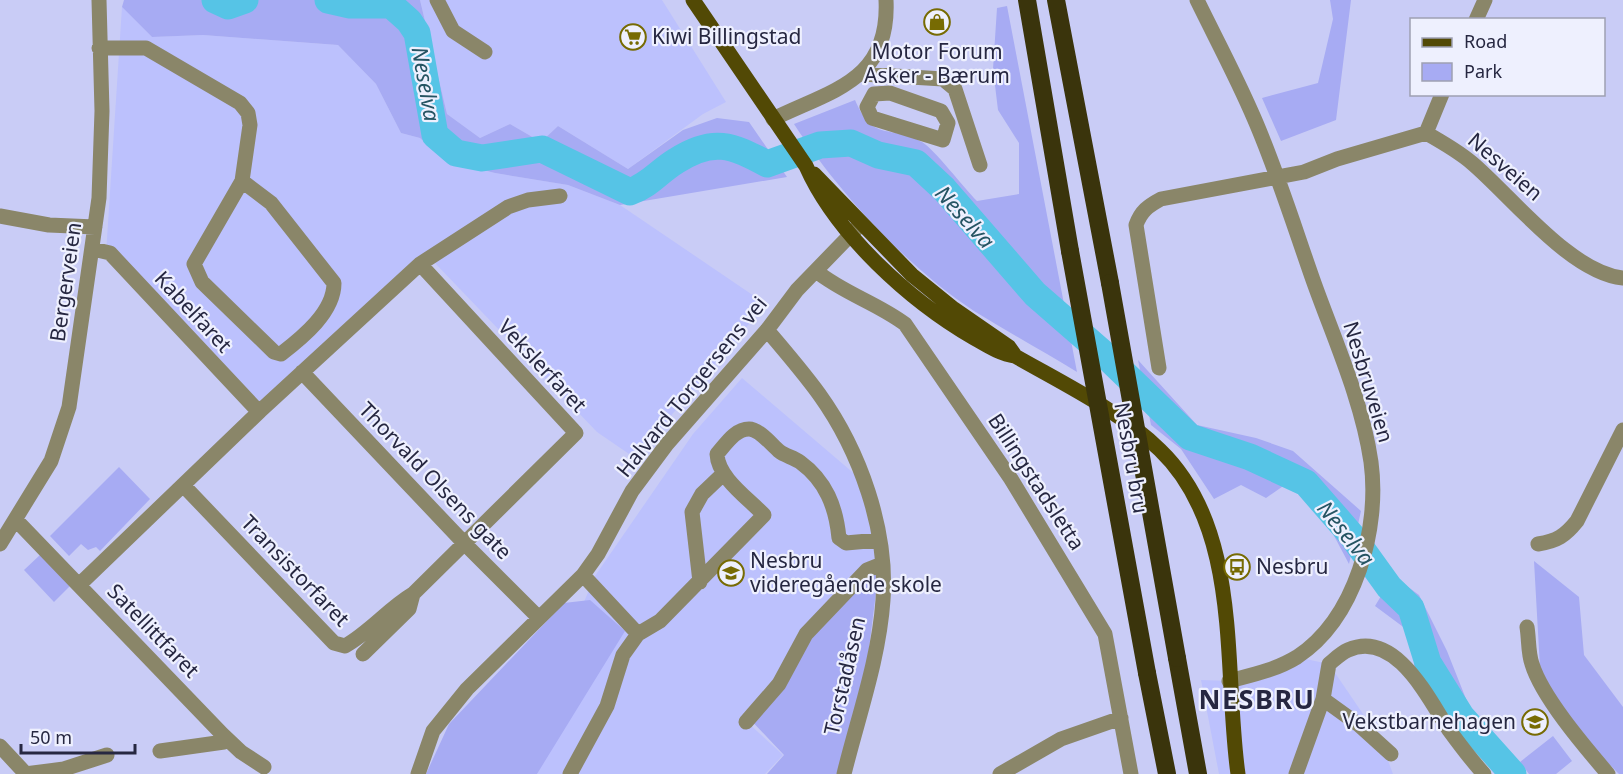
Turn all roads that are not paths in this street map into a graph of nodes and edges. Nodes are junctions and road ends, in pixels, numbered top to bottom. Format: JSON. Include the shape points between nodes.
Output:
{"nodes":[{"id":1,"x":437,"y":0,"type":"edge"},
{"id":2,"x":693,"y":0,"type":"edge"},
{"id":3,"x":886,"y":0,"type":"edge"},
{"id":4,"x":1027,"y":0,"type":"edge"},
{"id":5,"x":1056,"y":0,"type":"edge"},
{"id":6,"x":1197,"y":0,"type":"edge"},
{"id":7,"x":1485,"y":0,"type":"edge"},
{"id":8,"x":98,"y":4,"type":"edge"},
{"id":9,"x":1477,"y":18,"type":"edge"},
{"id":10,"x":99,"y":48,"type":"junction"},
{"id":11,"x":484,"y":52,"type":"dead end"},
{"id":12,"x":862,"y":74,"type":"junction"},
{"id":13,"x":1441,"y":96,"type":"edge"},
{"id":14,"x":773,"y":119,"type":"junction"},
{"id":15,"x":1426,"y":133,"type":"junction"},
{"id":16,"x":970,"y":139,"type":"junction"},
{"id":17,"x":944,"y":140,"type":"junction"},
{"id":18,"x":980,"y":165,"type":"dead end"},
{"id":19,"x":1277,"y":176,"type":"junction"},
{"id":20,"x":242,"y":181,"type":"junction"},
{"id":21,"x":560,"y":196,"type":"dead end"},
{"id":22,"x":0,"y":216,"type":"edge"},
{"id":23,"x":95,"y":227,"type":"junction"},
{"id":24,"x":856,"y":229,"type":"junction"},
{"id":25,"x":93,"y":249,"type":"junction"},
{"id":26,"x":420,"y":264,"type":"junction"},
{"id":27,"x":816,"y":271,"type":"junction"},
{"id":28,"x":1623,"y":278,"type":"edge"},
{"id":29,"x":767,"y":330,"type":"junction"},
{"id":30,"x":1159,"y":368,"type":"dead end"},
{"id":31,"x":302,"y":372,"type":"junction"},
{"id":32,"x":259,"y":412,"type":"junction"},
{"id":33,"x":1623,"y":430,"type":"edge"},
{"id":34,"x":723,"y":474,"type":"junction"},
{"id":35,"x":183,"y":485,"type":"junction"},
{"id":36,"x":16,"y":520,"type":"junction"},
{"id":37,"x":879,"y":540,"type":"junction"},
{"id":38,"x":0,"y":544,"type":"edge"},
{"id":39,"x":465,"y":544,"type":"junction"},
{"id":40,"x":1538,"y":544,"type":"dead end"},
{"id":41,"x":882,"y":564,"type":"junction"},
{"id":42,"x":583,"y":575,"type":"junction"},
{"id":43,"x":700,"y":582,"type":"junction"},
{"id":44,"x":80,"y":585,"type":"junction"},
{"id":45,"x":413,"y":594,"type":"junction"},
{"id":46,"x":539,"y":618,"type":"junction"},
{"id":47,"x":1527,"y":627,"type":"dead end"},
{"id":48,"x":638,"y":634,"type":"junction"},
{"id":49,"x":1310,"y":647,"type":"junction"},
{"id":50,"x":363,"y":654,"type":"dead end"},
{"id":51,"x":1329,"y":663,"type":"junction"},
{"id":52,"x":1229,"y":681,"type":"junction"},
{"id":53,"x":1323,"y":699,"type":"junction"},
{"id":54,"x":1121,"y":718,"type":"junction"},
{"id":55,"x":746,"y":722,"type":"dead end"},
{"id":56,"x":227,"y":739,"type":"junction"},
{"id":57,"x":0,"y":746,"type":"edge"},
{"id":58,"x":160,"y":750,"type":"dead end"},
{"id":59,"x":1391,"y":754,"type":"dead end"},
{"id":60,"x":107,"y":755,"type":"dead end"},
{"id":61,"x":264,"y":767,"type":"dead end"},
{"id":62,"x":26,"y":774,"type":"edge"},
{"id":63,"x":418,"y":774,"type":"edge"},
{"id":64,"x":570,"y":774,"type":"edge"},
{"id":65,"x":844,"y":774,"type":"edge"},
{"id":66,"x":1000,"y":774,"type":"edge"},
{"id":67,"x":1131,"y":774,"type":"edge"},
{"id":68,"x":1167,"y":774,"type":"edge"},
{"id":69,"x":1198,"y":774,"type":"edge"},
{"id":70,"x":1238,"y":774,"type":"edge"},
{"id":71,"x":1296,"y":774,"type":"edge"},
{"id":72,"x":1484,"y":774,"type":"edge"},
{"id":73,"x":1608,"y":774,"type":"edge"}],
"edges":[{"from":1,"to":11,"type":"street","via":[[453,31]]},
{"from":2,"to":14,"type":"main road"},
{"from":3,"to":12,"type":"street","via":[[887,23],[881,43]]},
{"from":4,"to":68,"type":"highway","name":"Nesbru bru","bridge":true},
{"from":5,"to":69,"type":"highway","name":"Nesbru bru","bridge":true},
{"from":6,"to":19,"type":"street","name":"Nesbruveien","via":[[1254,118]]},
{"from":7,"to":9,"type":"street"},
{"from":8,"to":10,"type":"street","name":"Bergerveien"},
{"from":10,"to":20,"type":"street","via":[[146,48],[240,103],[248,113],[249,125]]},
{"from":10,"to":23,"type":"street","name":"Bergerveien","via":[[102,111]]},
{"from":12,"to":14,"type":"street","via":[[841,88]]},
{"from":12,"to":16,"type":"street","via":[[943,79],[955,89]]},
{"from":13,"to":15,"type":"street"},
{"from":14,"to":24,"type":"main road"},
{"from":15,"to":19,"type":"street","via":[[1304,172]]},
{"from":15,"to":28,"type":"street","name":"Nesveien","via":[[1472,163],[1584,264],[1608,277]]},
{"from":16,"to":17,"type":"street","via":[[955,143]]},
{"from":16,"to":18,"type":"street"},
{"from":17,"to":17,"type":"street","via":[[872,118],[867,107],[874,94],[890,93],[941,111],[948,123]]},
{"from":19,"to":30,"type":"street","via":[[1161,199],[1140,215],[1136,225]]},
{"from":19,"to":49,"type":"street","name":"Nesbruveien","via":[[1364,430],[1371,464],[1372,511],[1356,576],[1342,607]]},
{"from":20,"to":20,"type":"street","via":[[194,264],[196,273],[266,344],[281,354],[325,312],[334,295],[334,282],[271,204]]},
{"from":21,"to":26,"type":"street","via":[[508,207]]},
{"from":22,"to":23,"type":"street","via":[[49,225]]},
{"from":23,"to":25,"type":"street","name":"Bergerveien"},
{"from":24,"to":27,"type":"street","name":"Halvard Torgersens vei"},
{"from":24,"to":52,"type":"main road","via":[[1016,356],[1092,401],[1151,441],[1169,459],[1204,516],[1219,563]]},
{"from":25,"to":32,"type":"street","name":"Kabelfaret","via":[[110,254]]},
{"from":25,"to":36,"type":"street","name":"Bergerveien","via":[[64,428],[51,461]]},
{"from":26,"to":31,"type":"street"},
{"from":26,"to":39,"type":"street","name":"Vekslerfaret","via":[[576,434]]},
{"from":27,"to":29,"type":"street","name":"Halvard Torgersens vei"},
{"from":27,"to":54,"type":"street","name":"Billingstadsletta","via":[[834,286],[889,313],[916,338],[1094,612],[1105,634]]},
{"from":29,"to":37,"type":"street","name":"Torstadåsen","via":[[820,395],[839,427],[864,482]]},
{"from":29,"to":42,"type":"street","name":"Halvard Torgersens vei","via":[[667,444],[632,491]]},
{"from":31,"to":32,"type":"street"},
{"from":31,"to":39,"type":"street","name":"Thorvald Olsens gate"},
{"from":32,"to":35,"type":"street"},
{"from":33,"to":40,"type":"street","via":[[1567,534],[1556,541]]},
{"from":34,"to":37,"type":"street","via":[[717,454],[735,434],[754,429],[815,475],[837,514],[839,538],[846,543]]},
{"from":34,"to":43,"type":"street","via":[[702,494],[692,512]]},
{"from":34,"to":43,"type":"street","via":[[765,515]]},
{"from":35,"to":44,"type":"street"},
{"from":35,"to":45,"type":"street","name":"Transistorfaret","via":[[334,643],[345,646],[357,639],[392,607]]},
{"from":36,"to":38,"type":"street","name":"Bergerveien"},
{"from":36,"to":44,"type":"street","name":"Satellittfaret"},
{"from":37,"to":41,"type":"street","name":"Torstadåsen"},
{"from":39,"to":45,"type":"street","name":"Transistorfaret"},
{"from":39,"to":46,"type":"street","name":"Thorvald Olsens gate"},
{"from":41,"to":55,"type":"street","via":[[867,570],[806,634],[779,684]]},
{"from":41,"to":65,"type":"street","name":"Torstadåsen","via":[[883,599],[875,657]]},
{"from":42,"to":46,"type":"street","name":"Halvard Torgersens vei"},
{"from":42,"to":48,"type":"street"},
{"from":43,"to":48,"type":"street","via":[[660,621]]},
{"from":44,"to":56,"type":"street","name":"Satellittfaret"},
{"from":45,"to":50,"type":"street","via":[[409,609]]},
{"from":46,"to":63,"type":"street","name":"Halvard Torgersens vei","via":[[467,689],[433,731]]},
{"from":47,"to":73,"type":"street","via":[[1531,663],[1538,677]]},
{"from":48,"to":64,"type":"street","via":[[624,655],[607,705]]},
{"from":49,"to":51,"type":"street"},
{"from":49,"to":52,"type":"street","name":"Nesbruveien","via":[[1268,670]]},
{"from":51,"to":53,"type":"street"},
{"from":51,"to":72,"type":"street","via":[[1359,647],[1377,649],[1397,658],[1416,678],[1449,730]]},
{"from":52,"to":70,"type":"main road"},
{"from":53,"to":59,"type":"street","via":[[1359,724]]},
{"from":53,"to":71,"type":"street"},
{"from":54,"to":66,"type":"street","via":[[1061,739]]},
{"from":54,"to":67,"type":"street","name":"Billingstadsletta"},
{"from":56,"to":58,"type":"street"},
{"from":56,"to":61,"type":"street","name":"Satellittfaret"},
{"from":57,"to":62,"type":"street"},
{"from":60,"to":62,"type":"street","via":[[64,769]]}]}
